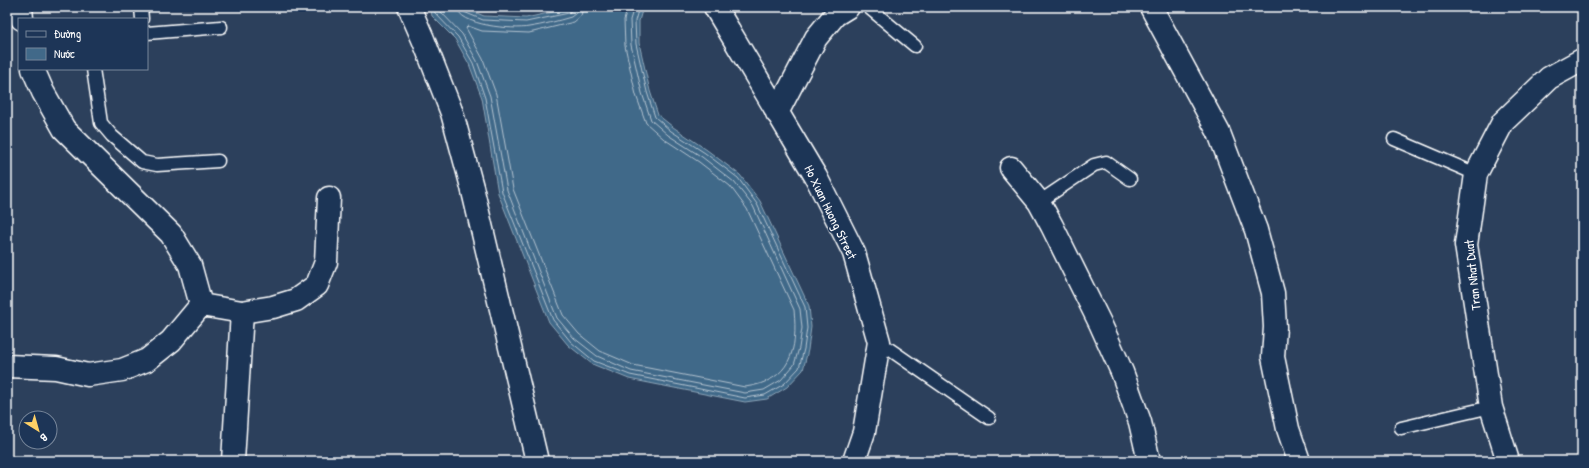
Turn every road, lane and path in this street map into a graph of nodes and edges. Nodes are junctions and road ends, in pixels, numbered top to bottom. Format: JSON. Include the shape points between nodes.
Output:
{"nodes":[{"id":1,"x":21,"y":7,"type":"edge"},
{"id":2,"x":140,"y":7,"type":"edge"},
{"id":3,"x":409,"y":7,"type":"edge"},
{"id":4,"x":714,"y":7,"type":"edge"},
{"id":5,"x":848,"y":7,"type":"edge"},
{"id":6,"x":868,"y":7,"type":"edge"},
{"id":7,"x":1151,"y":7,"type":"edge"},
{"id":8,"x":22,"y":18,"type":"edge"},
{"id":9,"x":142,"y":18,"type":"edge"},
{"id":10,"x":221,"y":27,"type":"dead end"},
{"id":11,"x":148,"y":33,"type":"edge"},
{"id":12,"x":915,"y":46,"type":"dead end"},
{"id":13,"x":1582,"y":60,"type":"edge"},
{"id":14,"x":33,"y":70,"type":"edge"},
{"id":15,"x":93,"y":70,"type":"edge"},
{"id":16,"x":778,"y":113,"type":"junction"},
{"id":17,"x":1394,"y":139,"type":"dead end"},
{"id":18,"x":218,"y":161,"type":"dead end"},
{"id":19,"x":1011,"y":168,"type":"dead end"},
{"id":20,"x":1476,"y":174,"type":"junction"},
{"id":21,"x":1130,"y":179,"type":"dead end"},
{"id":22,"x":329,"y":198,"type":"dead end"},
{"id":23,"x":1039,"y":202,"type":"junction"},
{"id":24,"x":201,"y":305,"type":"junction"},
{"id":25,"x":242,"y":312,"type":"junction"},
{"id":26,"x":878,"y":342,"type":"junction"},
{"id":27,"x":7,"y":366,"type":"edge"},
{"id":28,"x":1490,"y":407,"type":"junction"},
{"id":29,"x":989,"y":418,"type":"dead end"},
{"id":30,"x":1401,"y":428,"type":"dead end"},
{"id":31,"x":233,"y":461,"type":"edge"},
{"id":32,"x":537,"y":461,"type":"edge"},
{"id":33,"x":854,"y":461,"type":"edge"},
{"id":34,"x":1149,"y":461,"type":"edge"},
{"id":35,"x":1299,"y":461,"type":"edge"},
{"id":36,"x":1508,"y":461,"type":"edge"}],
"edges":[{"from":1,"to":8,"type":"street"},
{"from":2,"to":9,"type":"lane"},
{"from":3,"to":32,"type":"street","via":[[452,113]]},
{"from":4,"to":16,"type":"street","name":"Ho Xuan Huong Street"},
{"from":5,"to":16,"type":"street","via":[[835,15],[816,38]]},
{"from":6,"to":12,"type":"lane"},
{"from":7,"to":35,"type":"street","via":[[1219,133],[1256,230],[1273,293],[1273,358],[1288,429]]},
{"from":10,"to":11,"type":"lane"},
{"from":13,"to":20,"type":"street","name":"Tran Nhat Duat","via":[[1549,78],[1503,122]]},
{"from":14,"to":24,"type":"street","via":[[64,129],[171,234],[190,265]]},
{"from":15,"to":18,"type":"lane","via":[[101,123],[142,162],[157,165]]},
{"from":16,"to":26,"type":"street","name":"Ho Xuan Huong Street","via":[[816,177],[854,253]]},
{"from":17,"to":20,"type":"lane"},
{"from":19,"to":23,"type":"street"},
{"from":20,"to":28,"type":"street","name":"Tran Nhat Duat","via":[[1466,245]]},
{"from":21,"to":23,"type":"lane","via":[[1106,162],[1094,165]]},
{"from":22,"to":25,"type":"street","via":[[326,262],[317,285],[296,300],[273,308]]},
{"from":23,"to":34,"type":"street","via":[[1122,372],[1140,422]]},
{"from":24,"to":25,"type":"street"},
{"from":24,"to":27,"type":"street","via":[[171,341],[146,360],[122,370],[88,375],[56,368]]},
{"from":25,"to":31,"type":"street"},
{"from":26,"to":29,"type":"lane"},
{"from":26,"to":33,"type":"street","name":"Ho Xuan Huong Street","via":[[864,432]]},
{"from":28,"to":30,"type":"lane"},
{"from":28,"to":36,"type":"street","name":"Tran Nhat Duat"}]}
